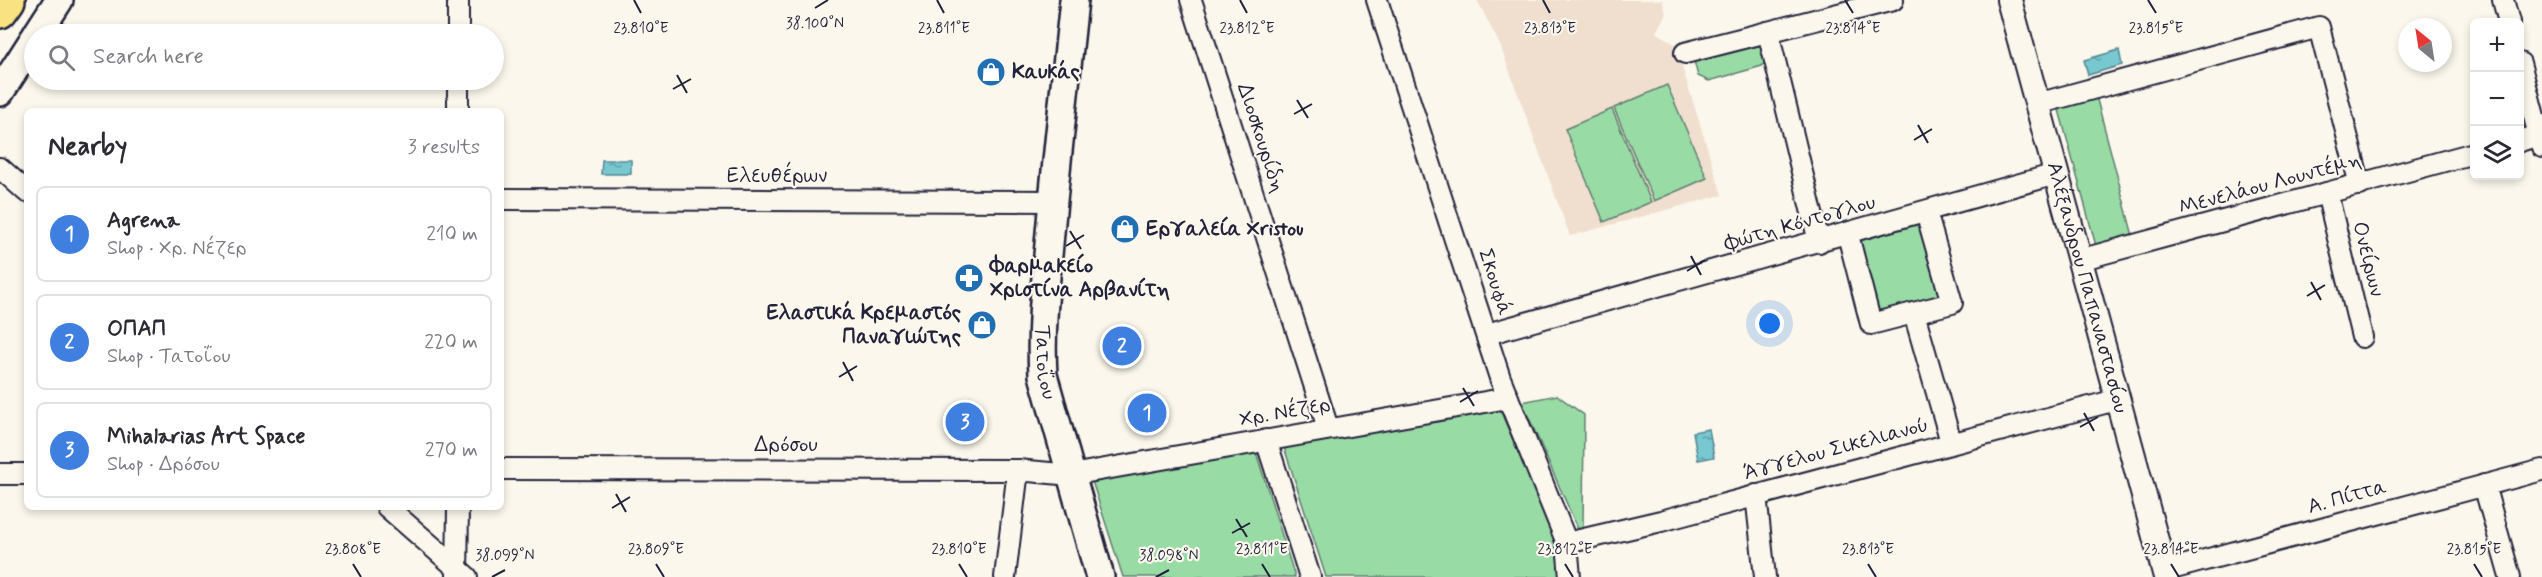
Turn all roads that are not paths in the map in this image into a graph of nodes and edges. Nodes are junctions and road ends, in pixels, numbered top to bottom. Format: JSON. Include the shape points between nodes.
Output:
{"nodes":[{"id":1,"x":8,"y":0,"type":"edge"},
{"id":2,"x":59,"y":0,"type":"edge"},
{"id":3,"x":458,"y":0,"type":"edge"},
{"id":4,"x":1074,"y":0,"type":"edge"},
{"id":5,"x":1191,"y":0,"type":"edge"},
{"id":6,"x":1377,"y":0,"type":"edge"},
{"id":7,"x":1893,"y":0,"type":"edge"},
{"id":8,"x":2009,"y":0,"type":"edge"},
{"id":9,"x":2503,"y":0,"type":"edge"},
{"id":10,"x":0,"y":11,"type":"edge"},
{"id":11,"x":2508,"y":18,"type":"edge"},
{"id":12,"x":43,"y":24,"type":"edge"},
{"id":13,"x":458,"y":24,"type":"edge"},
{"id":14,"x":1768,"y":32,"type":"junction"},
{"id":15,"x":1685,"y":53,"type":"dead end"},
{"id":16,"x":24,"y":55,"type":"edge"},
{"id":17,"x":2522,"y":72,"type":"edge"},
{"id":18,"x":458,"y":90,"type":"edge"},
{"id":19,"x":0,"y":92,"type":"edge"},
{"id":20,"x":2037,"y":104,"type":"junction"},
{"id":21,"x":458,"y":108,"type":"edge"},
{"id":22,"x":2541,"y":139,"type":"edge"},
{"id":23,"x":2524,"y":141,"type":"edge"},
{"id":24,"x":2470,"y":154,"type":"edge"},
{"id":25,"x":0,"y":168,"type":"edge"},
{"id":26,"x":2056,"y":174,"type":"junction"},
{"id":27,"x":2360,"y":185,"type":"junction"},
{"id":28,"x":24,"y":189,"type":"edge"},
{"id":29,"x":2327,"y":193,"type":"junction"},
{"id":30,"x":504,"y":199,"type":"edge"},
{"id":31,"x":1053,"y":201,"type":"junction"},
{"id":32,"x":1926,"y":212,"type":"junction"},
{"id":33,"x":1848,"y":235,"type":"junction"},
{"id":34,"x":1819,"y":242,"type":"junction"},
{"id":35,"x":2079,"y":260,"type":"junction"},
{"id":36,"x":1914,"y":312,"type":"junction"},
{"id":37,"x":1487,"y":334,"type":"junction"},
{"id":38,"x":2362,"y":337,"type":"dead end"},
{"id":39,"x":1508,"y":398,"type":"junction"},
{"id":40,"x":2116,"y":400,"type":"junction"},
{"id":41,"x":1328,"y":428,"type":"junction"},
{"id":42,"x":1266,"y":440,"type":"junction"},
{"id":43,"x":1951,"y":442,"type":"junction"},
{"id":44,"x":504,"y":469,"type":"edge"},
{"id":45,"x":1018,"y":470,"type":"junction"},
{"id":46,"x":2542,"y":470,"type":"edge"},
{"id":47,"x":0,"y":474,"type":"edge"},
{"id":48,"x":24,"y":474,"type":"edge"},
{"id":49,"x":1071,"y":476,"type":"junction"},
{"id":50,"x":2484,"y":485,"type":"junction"},
{"id":51,"x":1756,"y":495,"type":"junction"},
{"id":52,"x":390,"y":510,"type":"edge"},
{"id":53,"x":458,"y":510,"type":"edge"},
{"id":54,"x":1567,"y":543,"type":"junction"},
{"id":55,"x":460,"y":574,"type":"edge"},
{"id":56,"x":2165,"y":574,"type":"edge"},
{"id":57,"x":1005,"y":577,"type":"edge"},
{"id":58,"x":1100,"y":577,"type":"edge"},
{"id":59,"x":1311,"y":577,"type":"edge"},
{"id":60,"x":1570,"y":577,"type":"edge"},
{"id":61,"x":1765,"y":577,"type":"edge"},
{"id":62,"x":2510,"y":577,"type":"edge"}],
"edges":[{"from":1,"to":10,"type":"highway"},
{"from":2,"to":12,"type":"main road"},
{"from":3,"to":13,"type":"street"},
{"from":4,"to":31,"type":"main road","name":"Τατοΐου"},
{"from":5,"to":41,"type":"street","name":"Διοσκουρίδη"},
{"from":6,"to":37,"type":"street","name":"Σκουφά"},
{"from":7,"to":14,"type":"street"},
{"from":8,"to":20,"type":"street","name":"Αλέξανδρου Παπαναστασίου"},
{"from":9,"to":11,"type":"street"},
{"from":14,"to":15,"type":"street"},
{"from":14,"to":34,"type":"street"},
{"from":16,"to":19,"type":"main road"},
{"from":17,"to":22,"type":"street"},
{"from":18,"to":21,"type":"street"},
{"from":20,"to":26,"type":"street","name":"Αλέξανδρου Παπαναστασίου"},
{"from":20,"to":27,"type":"street","via":[[2319,27]]},
{"from":22,"to":23,"type":"street"},
{"from":24,"to":27,"type":"street","name":"Μενελάου Λουντέμη"},
{"from":25,"to":28,"type":"street"},
{"from":26,"to":32,"type":"street","name":"Φώτη Κόντογλου"},
{"from":26,"to":35,"type":"street","name":"Αλέξανδρου Παπαναστασίου"},
{"from":27,"to":29,"type":"street","name":"Μενελάου Λουντέμη"},
{"from":29,"to":35,"type":"street","name":"Μενελάου Λουντέμη"},
{"from":29,"to":38,"type":"street","name":"Ονείρων"},
{"from":30,"to":31,"type":"street","name":"Ελευθέρων"},
{"from":31,"to":49,"type":"main road","name":"Τατοΐου","via":[[1042,319],[1043,375]]},
{"from":32,"to":33,"type":"street","name":"Φώτη Κόντογλου"},
{"from":32,"to":36,"type":"street","via":[[1952,303]]},
{"from":33,"to":34,"type":"street","name":"Φώτη Κόντογλου"},
{"from":33,"to":36,"type":"street","via":[[1871,324]]},
{"from":34,"to":37,"type":"street","name":"Φώτη Κόντογλου"},
{"from":35,"to":40,"type":"street","name":"Αλέξανδρου Παπαναστασίου"},
{"from":36,"to":43,"type":"street"},
{"from":37,"to":39,"type":"street","name":"Σκουφά"},
{"from":39,"to":41,"type":"street","name":"Χρ. Νέζερ"},
{"from":39,"to":54,"type":"street","name":"Σκουφά"},
{"from":40,"to":43,"type":"street","name":"Άγγελου Σικελιανού"},
{"from":40,"to":56,"type":"street","name":"Αλέξανδρου Παπαναστασίου"},
{"from":41,"to":42,"type":"street","name":"Χρ. Νέζερ"},
{"from":42,"to":49,"type":"street","name":"Χρ. Νέζερ"},
{"from":42,"to":59,"type":"street"},
{"from":43,"to":51,"type":"street","name":"Άγγελου Σικελιανού"},
{"from":44,"to":45,"type":"street","name":"Δρόσου"},
{"from":45,"to":49,"type":"street","name":"Δρόσου"},
{"from":45,"to":57,"type":"street"},
{"from":46,"to":50,"type":"street","name":"Α. Πίττα"},
{"from":47,"to":48,"type":"street"},
{"from":49,"to":58,"type":"main road","name":"Τατοΐου"},
{"from":50,"to":56,"type":"street","name":"Α. Πίττα"},
{"from":50,"to":62,"type":"street"},
{"from":51,"to":54,"type":"street","name":"Άγγελου Σικελιανού"},
{"from":51,"to":61,"type":"street"},
{"from":52,"to":55,"type":"street"},
{"from":53,"to":55,"type":"street"},
{"from":54,"to":60,"type":"street","name":"Σκουφά"}]}
